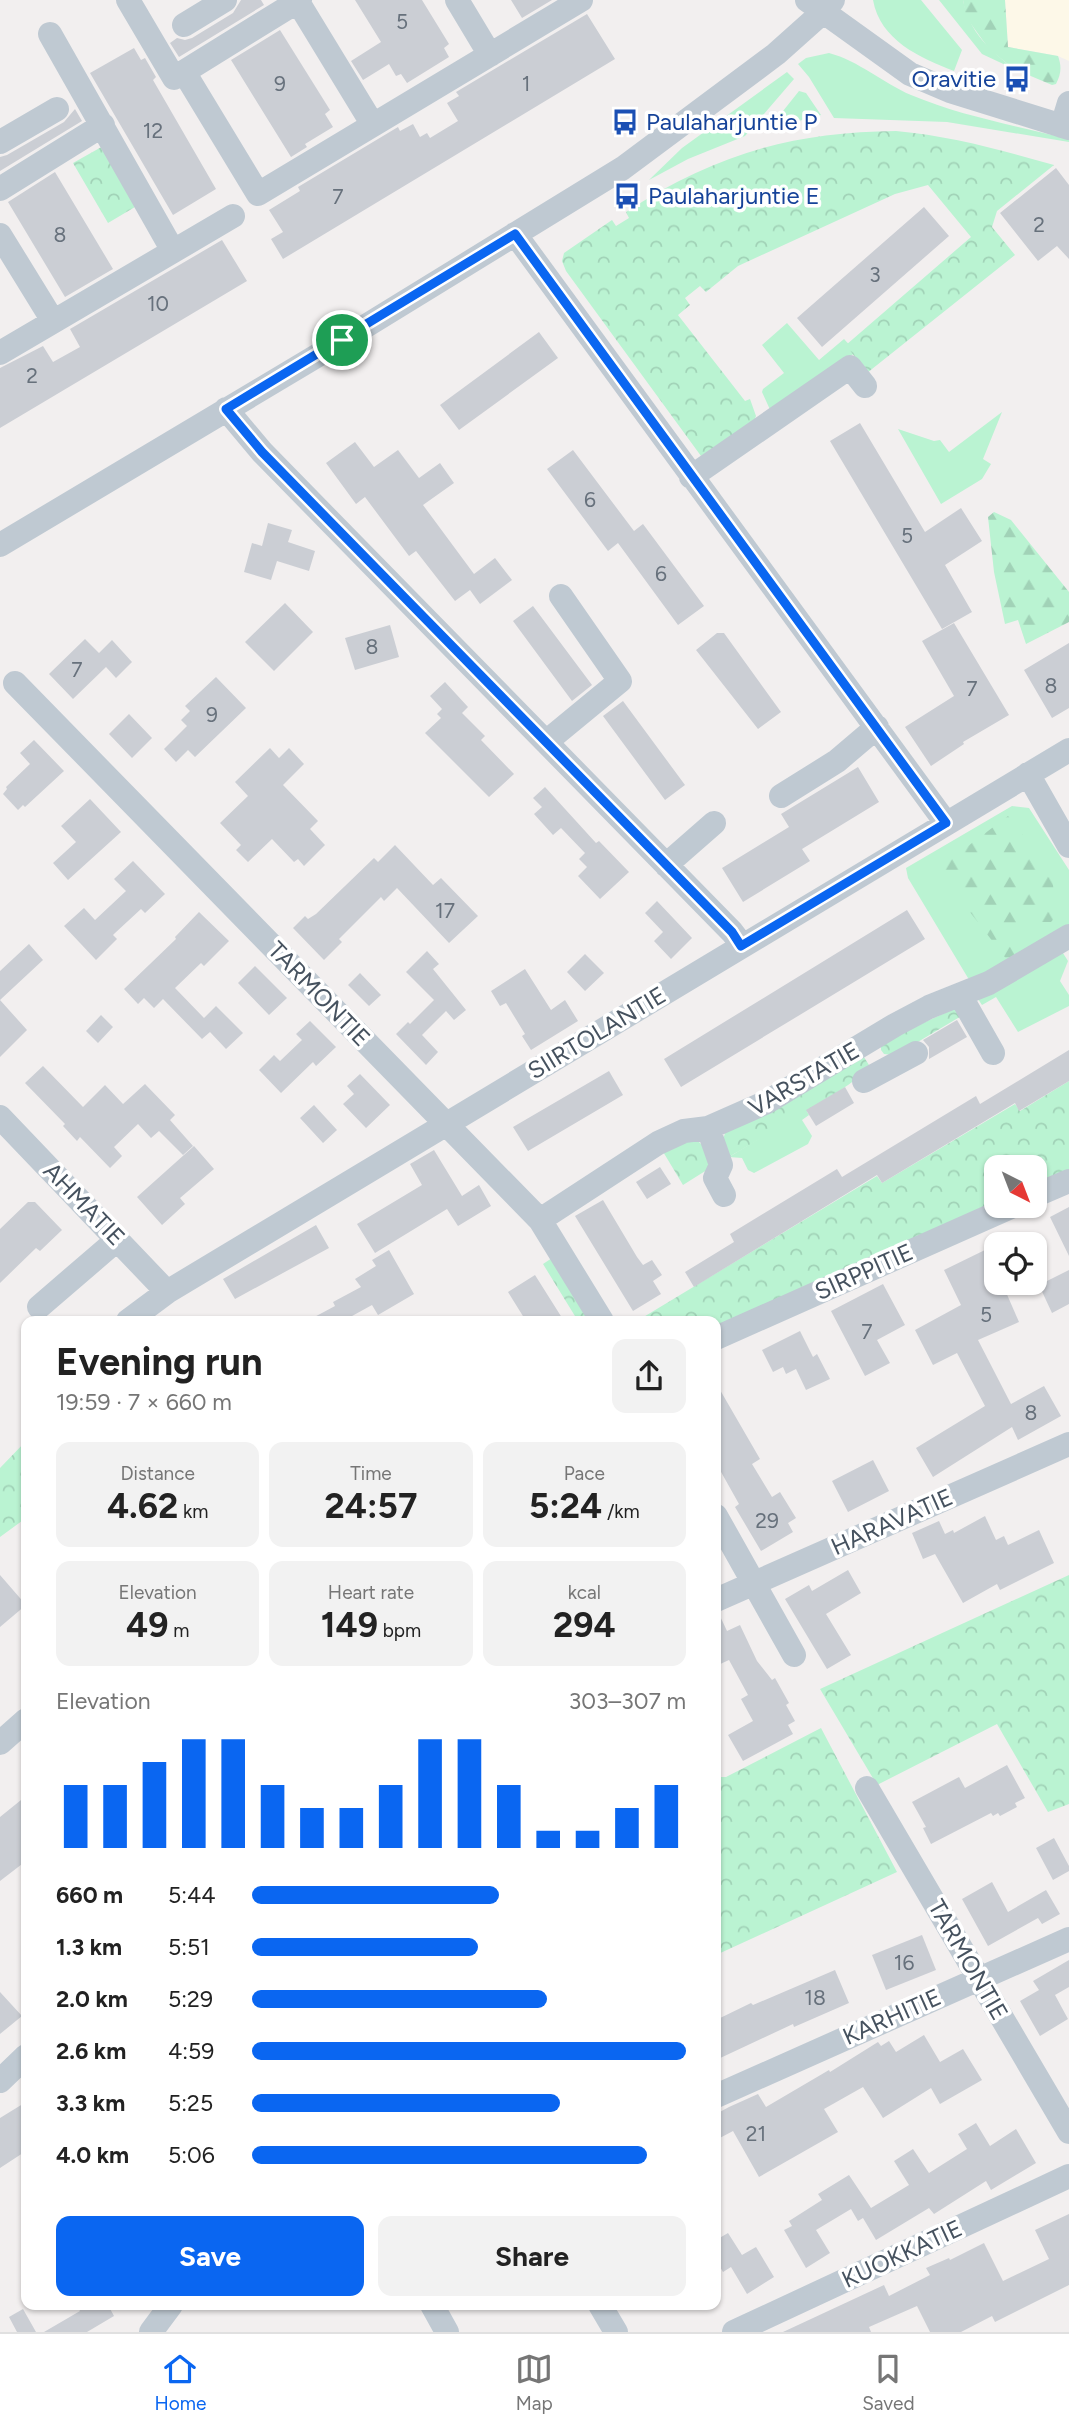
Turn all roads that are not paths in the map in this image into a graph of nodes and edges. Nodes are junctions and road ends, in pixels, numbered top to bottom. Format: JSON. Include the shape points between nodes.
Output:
{"nodes":[{"id":1,"x":128,"y":0,"type":"edge"},
{"id":2,"x":225,"y":0,"type":"edge"},
{"id":3,"x":457,"y":0,"type":"edge"},
{"id":4,"x":581,"y":0,"type":"edge"},
{"id":5,"x":299,"y":1,"type":"edge"},
{"id":6,"x":821,"y":4,"type":"edge"},
{"id":7,"x":184,"y":25,"type":"dead end"},
{"id":8,"x":50,"y":34,"type":"dead end"},
{"id":9,"x":490,"y":55,"type":"junction"},
{"id":10,"x":184,"y":72,"type":"junction"},
{"id":11,"x":57,"y":109,"type":"dead end"},
{"id":12,"x":1067,"y":119,"type":"edge"},
{"id":13,"x":103,"y":125,"type":"junction"},
{"id":14,"x":373,"y":125,"type":"junction"},
{"id":15,"x":0,"y":142,"type":"edge"},
{"id":16,"x":0,"y":189,"type":"edge"},
{"id":17,"x":233,"y":216,"type":"dead end"},
{"id":18,"x":0,"y":234,"type":"edge"},
{"id":19,"x":515,"y":234,"type":"junction"},
{"id":20,"x":173,"y":251,"type":"junction"},
{"id":21,"x":53,"y":321,"type":"junction"},
{"id":22,"x":0,"y":352,"type":"edge"},
{"id":23,"x":865,"y":386,"type":"dead end"},
{"id":24,"x":226,"y":409,"type":"junction"},
{"id":25,"x":691,"y":477,"type":"junction"},
{"id":26,"x":0,"y":545,"type":"edge"},
{"id":27,"x":561,"y":596,"type":"dead end"},
{"id":28,"x":15,"y":683,"type":"dead end"},
{"id":29,"x":877,"y":727,"type":"junction"},
{"id":30,"x":546,"y":742,"type":"junction"},
{"id":31,"x":1069,"y":750,"type":"edge"},
{"id":32,"x":1028,"y":774,"type":"junction"},
{"id":33,"x":781,"y":796,"type":"dead end"},
{"id":34,"x":714,"y":823,"type":"dead end"},
{"id":35,"x":946,"y":823,"type":"junction"},
{"id":36,"x":1069,"y":845,"type":"edge"},
{"id":37,"x":666,"y":865,"type":"junction"},
{"id":38,"x":1067,"y":941,"type":"edge"},
{"id":39,"x":741,"y":946,"type":"junction"},
{"id":40,"x":960,"y":995,"type":"junction"},
{"id":41,"x":867,"y":1042,"type":"junction"},
{"id":42,"x":916,"y":1052,"type":"dead end"},
{"id":43,"x":993,"y":1053,"type":"dead end"},
{"id":44,"x":0,"y":1117,"type":"edge"},
{"id":45,"x":447,"y":1123,"type":"junction"},
{"id":46,"x":708,"y":1128,"type":"junction"},
{"id":47,"x":1069,"y":1181,"type":"edge"},
{"id":48,"x":1047,"y":1190,"type":"edge"},
{"id":49,"x":724,"y":1195,"type":"dead end"},
{"id":50,"x":986,"y":1218,"type":"edge"},
{"id":51,"x":540,"y":1220,"type":"junction"},
{"id":52,"x":118,"y":1239,"type":"junction"},
{"id":53,"x":167,"y":1293,"type":"junction"},
{"id":54,"x":39,"y":1307,"type":"dead end"},
{"id":55,"x":135,"y":1316,"type":"edge"},
{"id":56,"x":600,"y":1316,"type":"edge"},
{"id":57,"x":721,"y":1336,"type":"edge"},
{"id":58,"x":1069,"y":1444,"type":"edge"},
{"id":59,"x":721,"y":1525,"type":"edge"},
{"id":60,"x":754,"y":1584,"type":"junction"},
{"id":61,"x":721,"y":1598,"type":"edge"},
{"id":62,"x":794,"y":1655,"type":"dead end"},
{"id":63,"x":21,"y":1724,"type":"edge"},
{"id":64,"x":0,"y":1743,"type":"edge"},
{"id":65,"x":867,"y":1788,"type":"dead end"},
{"id":66,"x":1069,"y":1939,"type":"edge"},
{"id":67,"x":979,"y":1979,"type":"junction"},
{"id":68,"x":21,"y":2061,"type":"edge"},
{"id":69,"x":0,"y":2081,"type":"edge"},
{"id":70,"x":721,"y":2094,"type":"edge"},
{"id":71,"x":1069,"y":2132,"type":"edge"},
{"id":72,"x":1069,"y":2176,"type":"edge"},
{"id":73,"x":167,"y":2310,"type":"edge"},
{"id":74,"x":435,"y":2310,"type":"edge"},
{"id":75,"x":603,"y":2310,"type":"edge"},
{"id":76,"x":151,"y":2332,"type":"edge"},
{"id":77,"x":447,"y":2332,"type":"edge"},
{"id":78,"x":616,"y":2332,"type":"edge"},
{"id":79,"x":734,"y":2332,"type":"edge"}],
"edges":[{"from":1,"to":10,"type":"street","via":[[174,78]]},
{"from":2,"to":7,"type":"street"},
{"from":3,"to":9,"type":"street"},
{"from":4,"to":9,"type":"street"},
{"from":5,"to":10,"type":"street"},
{"from":5,"to":14,"type":"street"},
{"from":6,"to":12,"type":"street","via":[[911,74],[950,91]]},
{"from":6,"to":19,"type":"street","via":[[776,54],[623,167]]},
{"from":8,"to":13,"type":"street"},
{"from":9,"to":14,"type":"street"},
{"from":10,"to":14,"type":"street","via":[[258,194]]},
{"from":11,"to":15,"type":"street"},
{"from":13,"to":16,"type":"street"},
{"from":13,"to":20,"type":"street"},
{"from":17,"to":20,"type":"street"},
{"from":18,"to":21,"type":"street"},
{"from":19,"to":24,"type":"street"},
{"from":19,"to":25,"type":"street"},
{"from":20,"to":21,"type":"street"},
{"from":21,"to":22,"type":"street"},
{"from":23,"to":25,"type":"street","via":[[850,367]]},
{"from":24,"to":26,"type":"street"},
{"from":24,"to":30,"type":"street","via":[[262,452]]},
{"from":25,"to":29,"type":"street"},
{"from":27,"to":30,"type":"street","via":[[620,681]]},
{"from":28,"to":45,"type":"street","name":"TARMONTIE"},
{"from":29,"to":33,"type":"street","via":[[837,761]]},
{"from":29,"to":35,"type":"street"},
{"from":30,"to":37,"type":"street"},
{"from":31,"to":32,"type":"street","name":"SIIRTOLANTIE"},
{"from":32,"to":35,"type":"street","name":"SIIRTOLANTIE"},
{"from":32,"to":36,"type":"street"},
{"from":34,"to":37,"type":"street"},
{"from":35,"to":39,"type":"street","name":"SIIRTOLANTIE"},
{"from":37,"to":39,"type":"street"},
{"from":38,"to":40,"type":"street","name":"VARSTATIE"},
{"from":39,"to":45,"type":"street","name":"SIIRTOLANTIE"},
{"from":40,"to":41,"type":"street","name":"VARSTATIE"},
{"from":40,"to":43,"type":"street"},
{"from":41,"to":42,"type":"street","via":[[874,1075]]},
{"from":41,"to":46,"type":"street","name":"VARSTATIE","via":[[767,1102]]},
{"from":44,"to":52,"type":"street","name":"AHMATIE"},
{"from":45,"to":51,"type":"street","name":"TARMONTIE"},
{"from":45,"to":53,"type":"street","name":"SIIRTOLANTIE"},
{"from":46,"to":49,"type":"street","via":[[721,1165],[715,1178]]},
{"from":46,"to":51,"type":"street","name":"VARSTATIE","via":[[684,1131],[658,1143]]},
{"from":47,"to":48,"type":"street"},
{"from":50,"to":57,"type":"street","name":"SIRPPITIE"},
{"from":51,"to":56,"type":"street","name":"TARMONTIE"},
{"from":52,"to":53,"type":"street","name":"AHMATIE"},
{"from":52,"to":54,"type":"street"},
{"from":53,"to":55,"type":"street","name":"SIIRTOLANTIE"},
{"from":58,"to":60,"type":"street","name":"HARAVATIE"},
{"from":59,"to":60,"type":"street"},
{"from":60,"to":61,"type":"street","name":"HARAVATIE"},
{"from":60,"to":62,"type":"street"},
{"from":63,"to":64,"type":"street"},
{"from":65,"to":67,"type":"street","name":"TARMONTIE"},
{"from":66,"to":67,"type":"street","name":"KARHITIE"},
{"from":67,"to":70,"type":"street","name":"KARHITIE"},
{"from":67,"to":71,"type":"street","name":"TARMONTIE"},
{"from":68,"to":69,"type":"street"},
{"from":72,"to":79,"type":"street","name":"KUOKKATIE"},
{"from":73,"to":76,"type":"street"},
{"from":74,"to":77,"type":"street"},
{"from":75,"to":78,"type":"street"}]}
